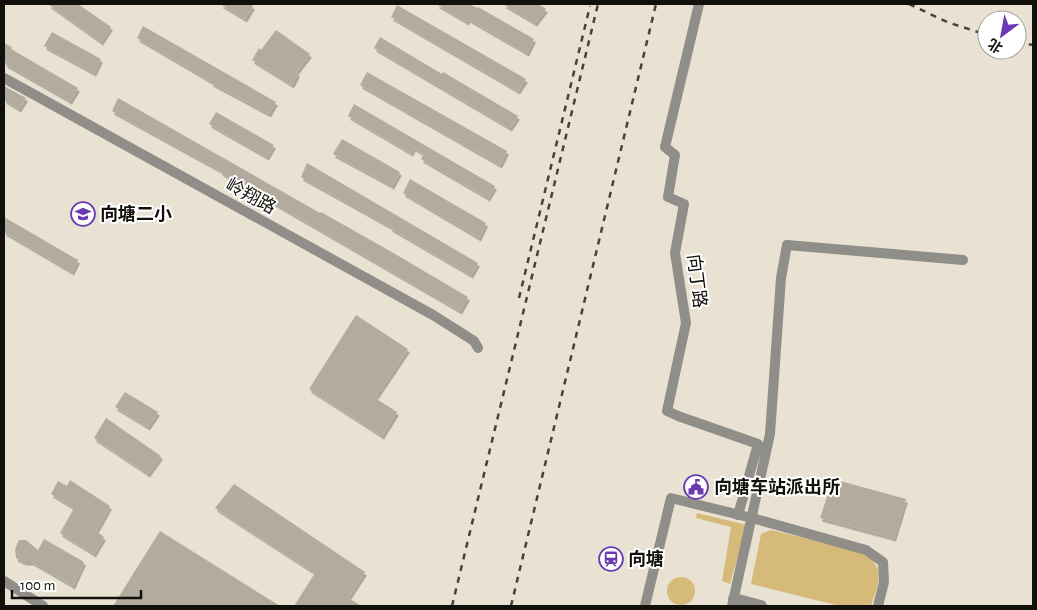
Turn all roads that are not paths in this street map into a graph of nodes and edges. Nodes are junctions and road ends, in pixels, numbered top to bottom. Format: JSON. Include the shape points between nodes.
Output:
{"nodes":[{"id":1,"x":699,"y":4,"type":"edge"},
{"id":2,"x":4,"y":78,"type":"edge"},
{"id":3,"x":963,"y":260,"type":"dead end"},
{"id":4,"x":478,"y":348,"type":"dead end"},
{"id":5,"x":738,"y":515,"type":"junction"},
{"id":6,"x":752,"y":518,"type":"junction"},
{"id":7,"x":4,"y":581,"type":"edge"},
{"id":8,"x":733,"y":603,"type":"edge"},
{"id":9,"x":44,"y":606,"type":"edge"},
{"id":10,"x":645,"y":606,"type":"edge"},
{"id":11,"x":761,"y":606,"type":"edge"},
{"id":12,"x":878,"y":606,"type":"edge"}],
"edges":[{"from":1,"to":5,"type":"street","name":"向丁路","via":[[665,147],[675,155],[668,197],[684,204],[675,253],[686,323],[667,411],[758,444]]},
{"from":2,"to":4,"type":"street","name":"岭翔路","via":[[432,315],[474,342]]},
{"from":3,"to":6,"type":"street","via":[[787,244],[781,278],[770,434]]},
{"from":5,"to":6,"type":"street"},
{"from":5,"to":10,"type":"street","via":[[671,498]]},
{"from":6,"to":8,"type":"street"},
{"from":6,"to":12,"type":"street","via":[[866,550],[884,562],[884,582]]},
{"from":7,"to":9,"type":"street"},
{"from":8,"to":11,"type":"street"}]}
